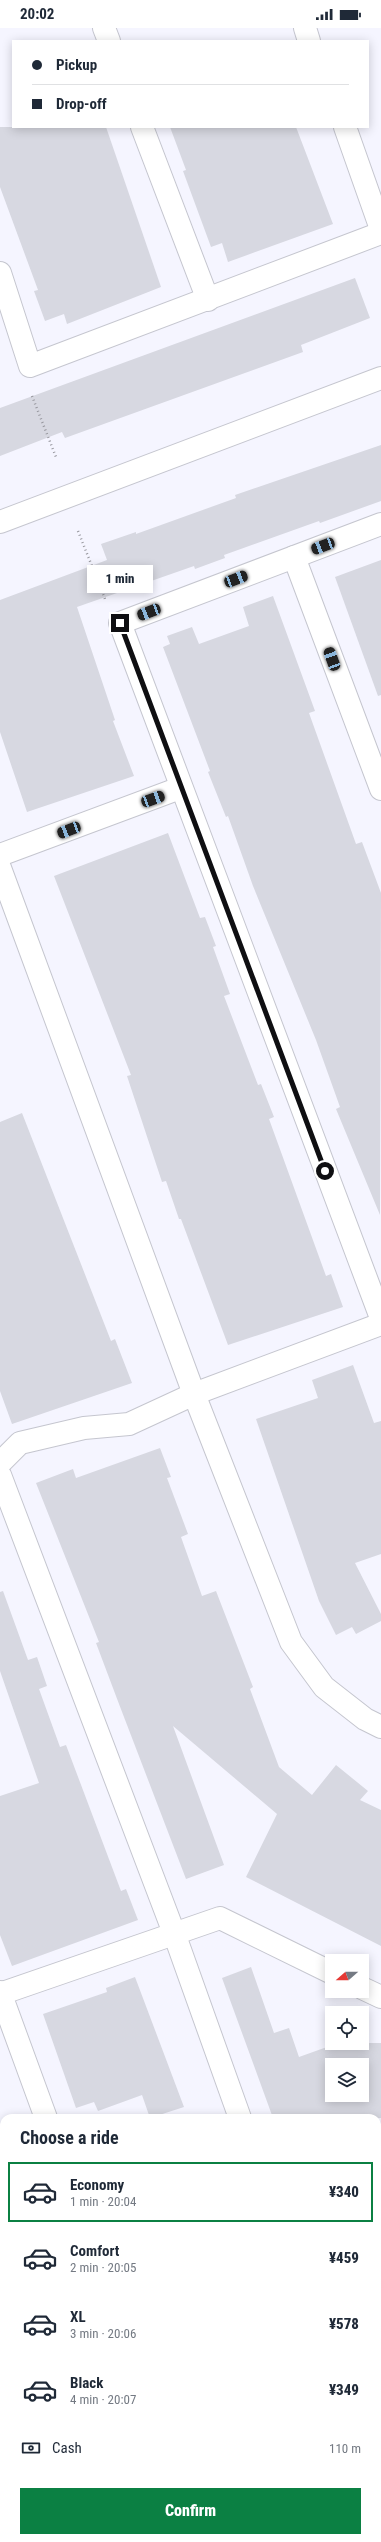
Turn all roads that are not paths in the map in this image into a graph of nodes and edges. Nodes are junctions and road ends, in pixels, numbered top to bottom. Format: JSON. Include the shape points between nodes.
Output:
{"nodes":[{"id":1,"x":104,"y":28,"type":"edge"},
{"id":2,"x":305,"y":28,"type":"edge"},
{"id":3,"x":109,"y":40,"type":"edge"},
{"id":4,"x":309,"y":40,"type":"edge"},
{"id":5,"x":142,"y":128,"type":"edge"},
{"id":6,"x":346,"y":128,"type":"edge"},
{"id":7,"x":381,"y":229,"type":"edge"},
{"id":8,"x":381,"y":233,"type":"edge"},
{"id":9,"x":0,"y":273,"type":"edge"},
{"id":10,"x":208,"y":300,"type":"junction"},
{"id":11,"x":381,"y":378,"type":"edge"},
{"id":12,"x":0,"y":522,"type":"edge"},
{"id":13,"x":381,"y":524,"type":"edge"},
{"id":14,"x":294,"y":557,"type":"junction"},
{"id":15,"x":180,"y":788,"type":"junction"},
{"id":16,"x":381,"y":789,"type":"edge"},
{"id":17,"x":0,"y":855,"type":"edge"},
{"id":18,"x":0,"y":868,"type":"edge"},
{"id":19,"x":381,"y":1318,"type":"edge"},
{"id":20,"x":381,"y":1324,"type":"edge"},
{"id":21,"x":194,"y":1394,"type":"junction"},
{"id":22,"x":0,"y":1462,"type":"edge"},
{"id":23,"x":0,"y":1475,"type":"edge"},
{"id":24,"x":381,"y":1727,"type":"edge"},
{"id":25,"x":174,"y":1933,"type":"junction"},
{"id":26,"x":325,"y":1970,"type":"edge"},
{"id":27,"x":369,"y":1991,"type":"edge"},
{"id":28,"x":0,"y":1993,"type":"edge"},
{"id":29,"x":381,"y":1997,"type":"edge"},
{"id":30,"x":45,"y":2114,"type":"edge"},
{"id":31,"x":239,"y":2114,"type":"edge"}],
"edges":[{"from":1,"to":3,"type":"street"},
{"from":2,"to":4,"type":"street"},
{"from":5,"to":10,"type":"street"},
{"from":6,"to":7,"type":"street"},
{"from":8,"to":10,"type":"street"},
{"from":9,"to":10,"type":"street","via":[[30,366]]},
{"from":11,"to":12,"type":"street"},
{"from":13,"to":14,"type":"street"},
{"from":14,"to":15,"type":"street","via":[[120,623]]},
{"from":14,"to":16,"type":"street"},
{"from":15,"to":17,"type":"street"},
{"from":15,"to":19,"type":"street"},
{"from":18,"to":21,"type":"street"},
{"from":20,"to":21,"type":"street"},
{"from":21,"to":22,"type":"street","via":[[129,1424],[84,1428],[20,1443]]},
{"from":21,"to":24,"type":"street","via":[[291,1642],[324,1687],[365,1719]]},
{"from":23,"to":25,"type":"street"},
{"from":25,"to":26,"type":"street","via":[[220,1918]]},
{"from":25,"to":28,"type":"street"},
{"from":25,"to":31,"type":"street"},
{"from":27,"to":29,"type":"street"},
{"from":28,"to":30,"type":"street"}]}
